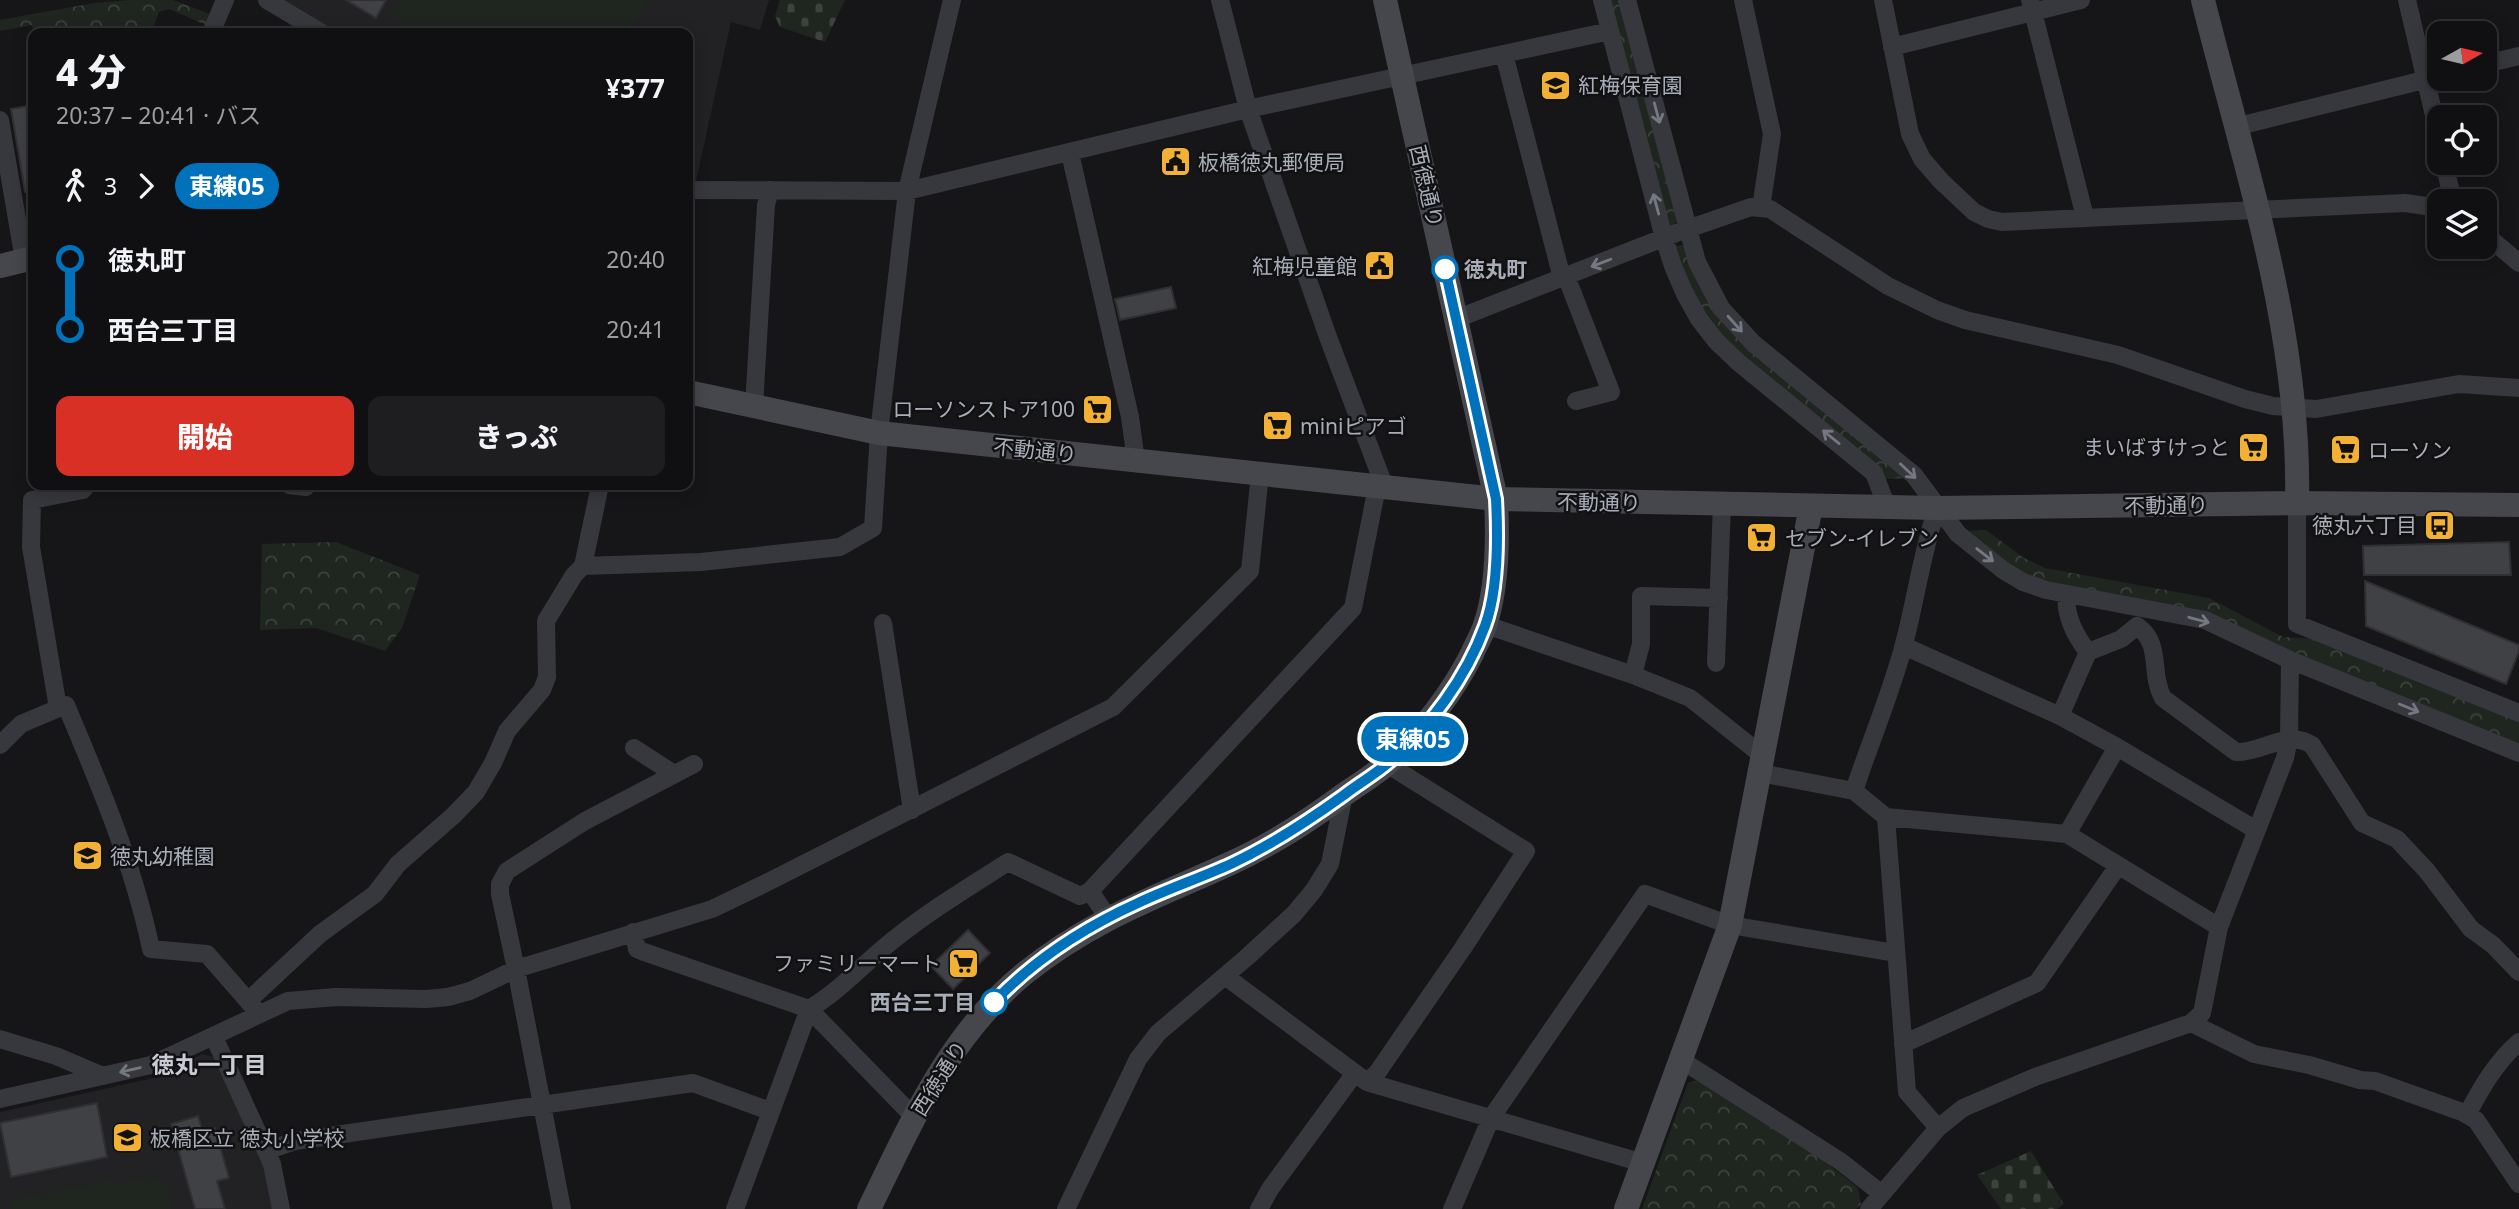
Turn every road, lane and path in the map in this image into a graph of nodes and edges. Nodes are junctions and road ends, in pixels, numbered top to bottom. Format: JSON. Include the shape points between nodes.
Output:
{"nodes":[{"id":1,"x":225,"y":0,"type":"edge"},
{"id":2,"x":267,"y":0,"type":"edge"},
{"id":3,"x":952,"y":0,"type":"edge"},
{"id":4,"x":1220,"y":0,"type":"edge"},
{"id":5,"x":1385,"y":0,"type":"edge"},
{"id":6,"x":1602,"y":0,"type":"edge"},
{"id":7,"x":1627,"y":0,"type":"edge"},
{"id":8,"x":1743,"y":0,"type":"edge"},
{"id":9,"x":1883,"y":0,"type":"edge"},
{"id":10,"x":2081,"y":0,"type":"edge"},
{"id":11,"x":2203,"y":0,"type":"edge"},
{"id":12,"x":2407,"y":0,"type":"edge"},
{"id":13,"x":2031,"y":6,"type":"edge"},
{"id":14,"x":213,"y":28,"type":"edge"},
{"id":15,"x":314,"y":28,"type":"edge"},
{"id":16,"x":1610,"y":31,"type":"junction"},
{"id":17,"x":1892,"y":47,"type":"junction"},
{"id":18,"x":1504,"y":54,"type":"junction"},
{"id":19,"x":2519,"y":56,"type":"edge"},
{"id":20,"x":2427,"y":59,"type":"edge"},
{"id":21,"x":2497,"y":61,"type":"edge"},
{"id":22,"x":1402,"y":76,"type":"junction"},
{"id":23,"x":2427,"y":79,"type":"edge"},
{"id":24,"x":1248,"y":109,"type":"junction"},
{"id":25,"x":0,"y":120,"type":"edge"},
{"id":26,"x":2235,"y":127,"type":"junction"},
{"id":27,"x":1070,"y":153,"type":"junction"},
{"id":28,"x":693,"y":190,"type":"edge"},
{"id":29,"x":770,"y":190,"type":"junction"},
{"id":30,"x":907,"y":191,"type":"junction"},
{"id":31,"x":2427,"y":206,"type":"edge"},
{"id":32,"x":1761,"y":208,"type":"junction"},
{"id":33,"x":2256,"y":211,"type":"junction"},
{"id":34,"x":2085,"y":217,"type":"junction"},
{"id":35,"x":1688,"y":229,"type":"junction"},
{"id":36,"x":1664,"y":238,"type":"junction"},
{"id":37,"x":2497,"y":244,"type":"edge"},
{"id":38,"x":28,"y":254,"type":"edge"},
{"id":39,"x":28,"y":259,"type":"edge"},
{"id":40,"x":2519,"y":263,"type":"edge"},
{"id":41,"x":0,"y":266,"type":"edge"},
{"id":42,"x":1564,"y":277,"type":"junction"},
{"id":43,"x":1456,"y":319,"type":"junction"},
{"id":44,"x":2519,"y":388,"type":"edge"},
{"id":45,"x":693,"y":393,"type":"edge"},
{"id":46,"x":1576,"y":401,"type":"dead end"},
{"id":47,"x":754,"y":406,"type":"junction"},
{"id":48,"x":2294,"y":409,"type":"junction"},
{"id":49,"x":879,"y":433,"type":"junction"},
{"id":50,"x":1136,"y":461,"type":"junction"},
{"id":51,"x":1260,"y":474,"type":"junction"},
{"id":52,"x":1381,"y":488,"type":"junction"},
{"id":53,"x":83,"y":490,"type":"edge"},
{"id":54,"x":599,"y":490,"type":"edge"},
{"id":55,"x":1496,"y":499,"type":"junction"},
{"id":56,"x":2297,"y":503,"type":"junction"},
{"id":57,"x":1722,"y":504,"type":"junction"},
{"id":58,"x":2519,"y":505,"type":"edge"},
{"id":59,"x":1811,"y":506,"type":"junction"},
{"id":60,"x":1887,"y":507,"type":"junction"},
{"id":61,"x":1937,"y":508,"type":"junction"},
{"id":62,"x":583,"y":566,"type":"junction"},
{"id":63,"x":2067,"y":594,"type":"junction"},
{"id":64,"x":1719,"y":598,"type":"junction"},
{"id":65,"x":2141,"y":608,"type":"junction"},
{"id":66,"x":883,"y":624,"type":"dead end"},
{"id":67,"x":1486,"y":625,"type":"junction"},
{"id":68,"x":2137,"y":626,"type":"junction"},
{"id":69,"x":1904,"y":646,"type":"junction"},
{"id":70,"x":2088,"y":652,"type":"junction"},
{"id":71,"x":2290,"y":660,"type":"junction"},
{"id":72,"x":1716,"y":663,"type":"dead end"},
{"id":73,"x":1633,"y":675,"type":"junction"},
{"id":74,"x":58,"y":708,"type":"junction"},
{"id":75,"x":2519,"y":713,"type":"edge"},
{"id":76,"x":2060,"y":716,"type":"junction"},
{"id":77,"x":2289,"y":739,"type":"junction"},
{"id":78,"x":0,"y":745,"type":"edge"},
{"id":79,"x":2117,"y":747,"type":"junction"},
{"id":80,"x":634,"y":748,"type":"dead end"},
{"id":81,"x":2519,"y":753,"type":"edge"},
{"id":82,"x":694,"y":764,"type":"dead end"},
{"id":83,"x":1387,"y":764,"type":"junction"},
{"id":84,"x":1762,"y":764,"type":"junction"},
{"id":85,"x":674,"y":774,"type":"junction"},
{"id":86,"x":1854,"y":791,"type":"junction"},
{"id":87,"x":1344,"y":794,"type":"junction"},
{"id":88,"x":912,"y":810,"type":"junction"},
{"id":89,"x":1886,"y":817,"type":"junction"},
{"id":90,"x":2256,"y":830,"type":"junction"},
{"id":91,"x":2067,"y":834,"type":"junction"},
{"id":92,"x":2118,"y":866,"type":"junction"},
{"id":93,"x":1090,"y":891,"type":"junction"},
{"id":94,"x":1108,"y":918,"type":"junction"},
{"id":95,"x":1730,"y":925,"type":"junction"},
{"id":96,"x":2218,"y":927,"type":"junction"},
{"id":97,"x":634,"y":932,"type":"junction"},
{"id":98,"x":1895,"y":953,"type":"junction"},
{"id":99,"x":516,"y":969,"type":"junction"},
{"id":100,"x":2519,"y":972,"type":"edge"},
{"id":101,"x":1225,"y":976,"type":"junction"},
{"id":102,"x":254,"y":1008,"type":"junction"},
{"id":103,"x":809,"y":1009,"type":"junction"},
{"id":104,"x":2191,"y":1023,"type":"junction"},
{"id":105,"x":214,"y":1037,"type":"junction"},
{"id":106,"x":0,"y":1040,"type":"edge"},
{"id":107,"x":2519,"y":1042,"type":"edge"},
{"id":108,"x":1903,"y":1044,"type":"junction"},
{"id":109,"x":1681,"y":1060,"type":"junction"},
{"id":110,"x":103,"y":1076,"type":"junction"},
{"id":111,"x":1361,"y":1077,"type":"junction"},
{"id":112,"x":0,"y":1099,"type":"edge"},
{"id":113,"x":543,"y":1105,"type":"junction"},
{"id":114,"x":770,"y":1111,"type":"junction"},
{"id":115,"x":2467,"y":1115,"type":"junction"},
{"id":116,"x":914,"y":1117,"type":"junction"},
{"id":117,"x":1491,"y":1118,"type":"junction"},
{"id":118,"x":1938,"y":1129,"type":"junction"},
{"id":119,"x":266,"y":1151,"type":"junction"},
{"id":120,"x":1643,"y":1163,"type":"junction"},
{"id":121,"x":2519,"y":1184,"type":"edge"},
{"id":122,"x":1882,"y":1194,"type":"junction"},
{"id":123,"x":281,"y":1209,"type":"edge"},
{"id":124,"x":562,"y":1209,"type":"edge"},
{"id":125,"x":735,"y":1209,"type":"edge"},
{"id":126,"x":869,"y":1209,"type":"edge"},
{"id":127,"x":1066,"y":1209,"type":"edge"},
{"id":128,"x":1259,"y":1209,"type":"edge"},
{"id":129,"x":1452,"y":1209,"type":"edge"},
{"id":130,"x":1626,"y":1209,"type":"edge"},
{"id":131,"x":1869,"y":1209,"type":"edge"}],
"edges":[{"from":1,"to":14,"type":"street"},
{"from":2,"to":15,"type":"street"},
{"from":3,"to":30,"type":"street"},
{"from":4,"to":24,"type":"street"},
{"from":5,"to":22,"type":"street","name":"西徳通り"},
{"from":6,"to":16,"type":"street"},
{"from":7,"to":35,"type":"street","one_way":true},
{"from":8,"to":32,"type":"street","via":[[1772,134]]},
{"from":9,"to":17,"type":"street"},
{"from":10,"to":13,"type":"street"},
{"from":11,"to":26,"type":"street"},
{"from":12,"to":20,"type":"street"},
{"from":13,"to":17,"type":"street"},
{"from":13,"to":34,"type":"street"},
{"from":16,"to":18,"type":"street"},
{"from":36,"to":16,"type":"street","one_way":true},
{"from":17,"to":34,"type":"street","via":[[1910,135],[1922,159],[1974,212],[2002,222]]},
{"from":18,"to":22,"type":"street"},
{"from":18,"to":42,"type":"street"},
{"from":19,"to":21,"type":"street"},
{"from":22,"to":24,"type":"street"},
{"from":22,"to":43,"type":"street","name":"西徳通り"},
{"from":23,"to":26,"type":"street"},
{"from":24,"to":27,"type":"street"},
{"from":24,"to":52,"type":"street"},
{"from":25,"to":38,"type":"street"},
{"from":26,"to":33,"type":"street"},
{"from":27,"to":30,"type":"street"},
{"from":27,"to":50,"type":"street"},
{"from":28,"to":29,"type":"street"},
{"from":29,"to":30,"type":"street"},
{"from":29,"to":47,"type":"street"},
{"from":30,"to":49,"type":"street"},
{"from":31,"to":33,"type":"street","via":[[2405,203]]},
{"from":32,"to":35,"type":"street","via":[[1751,206]]},
{"from":32,"to":48,"type":"street","via":[[1770,209],[1888,286],[1937,310],[2118,355],[2245,399]]},
{"from":33,"to":34,"type":"street"},
{"from":33,"to":48,"type":"street","via":[[2280,310]]},
{"from":35,"to":36,"type":"street"},
{"from":35,"to":61,"type":"street","one_way":true,"via":[[1707,285],[1736,326],[1914,475]]},
{"from":36,"to":42,"type":"street","one_way":true},
{"from":60,"to":36,"type":"street","one_way":true,"via":[[1874,473],[1716,341],[1685,294]]},
{"from":37,"to":40,"type":"street"},
{"from":39,"to":41,"type":"street"},
{"from":42,"to":43,"type":"street"},
{"from":42,"to":46,"type":"street","via":[[1611,392]]},
{"from":43,"to":55,"type":"street","name":"西徳通り"},
{"from":44,"to":48,"type":"street","via":[[2459,384]]},
{"from":45,"to":47,"type":"street","name":"不動通り"},
{"from":47,"to":49,"type":"street","name":"不動通り"},
{"from":48,"to":56,"type":"street"},
{"from":49,"to":50,"type":"street","name":"不動通り"},
{"from":49,"to":62,"type":"street","via":[[873,528],[862,538],[839,547],[701,562]]},
{"from":50,"to":51,"type":"street","name":"不動通り"},
{"from":51,"to":52,"type":"street","name":"不動通り"},
{"from":51,"to":88,"type":"street","via":[[1250,571],[1130,691],[1113,707]]},
{"from":52,"to":55,"type":"street","name":"不動通り"},
{"from":52,"to":93,"type":"street","via":[[1353,608]]},
{"from":53,"to":74,"type":"street","via":[[32,499],[31,547]]},
{"from":54,"to":62,"type":"street"},
{"from":55,"to":57,"type":"street","name":"不動通り"},
{"from":55,"to":67,"type":"street","name":"西徳通り","via":[[1496,562]]},
{"from":56,"to":58,"type":"street","name":"不動通り"},
{"from":56,"to":61,"type":"street","name":"不動通り"},
{"from":56,"to":75,"type":"street","via":[[2290,627]]},
{"from":57,"to":59,"type":"street","name":"不動通り"},
{"from":57,"to":64,"type":"street"},
{"from":59,"to":60,"type":"street","name":"不動通り"},
{"from":59,"to":84,"type":"street"},
{"from":60,"to":61,"type":"street","name":"不動通り"},
{"from":61,"to":63,"type":"street","one_way":true,"via":[[1958,534],[2003,570],[2023,582]]},
{"from":61,"to":69,"type":"street"},
{"from":62,"to":102,"type":"street","via":[[546,621],[547,677],[542,690],[507,731],[476,792],[398,864],[374,894],[320,934]]},
{"from":63,"to":65,"type":"street"},
{"from":63,"to":70,"type":"street","via":[[2077,638]]},
{"from":64,"to":72,"type":"street"},
{"from":64,"to":73,"type":"street","via":[[1641,596],[1641,644]]},
{"from":65,"to":68,"type":"street"},
{"from":65,"to":71,"type":"street","one_way":true,"via":[[2205,620]]},
{"from":66,"to":88,"type":"street"},
{"from":67,"to":73,"type":"street"},
{"from":67,"to":83,"type":"street","name":"西徳通り","via":[[1445,701]]},
{"from":68,"to":70,"type":"street","via":[[2121,639]]},
{"from":68,"to":77,"type":"street","via":[[2151,639],[2156,685],[2163,698],[2236,752],[2250,753]]},
{"from":69,"to":76,"type":"street"},
{"from":69,"to":86,"type":"street"},
{"from":70,"to":76,"type":"street"},
{"from":71,"to":77,"type":"street"},
{"from":71,"to":81,"type":"street","one_way":true},
{"from":73,"to":84,"type":"street","via":[[1690,698]]},
{"from":74,"to":78,"type":"street","via":[[21,723]]},
{"from":74,"to":102,"type":"street","via":[[66,705],[109,808],[141,898],[151,949],[208,954]]},
{"from":76,"to":79,"type":"street"},
{"from":77,"to":90,"type":"street"},
{"from":77,"to":100,"type":"street","via":[[2312,746],[2362,823],[2397,839],[2471,929]]},
{"from":79,"to":90,"type":"street"},
{"from":79,"to":91,"type":"street"},
{"from":80,"to":85,"type":"street"},
{"from":82,"to":85,"type":"street"},
{"from":83,"to":87,"type":"street","name":"西徳通り"},
{"from":83,"to":111,"type":"street","via":[[1526,851],[1377,1073]]},
{"from":84,"to":86,"type":"street"},
{"from":84,"to":95,"type":"street"},
{"from":85,"to":99,"type":"street","via":[[585,821],[507,871],[500,894]]},
{"from":86,"to":89,"type":"street"},
{"from":87,"to":94,"type":"street","name":"西徳通り","via":[[1260,849]]},
{"from":87,"to":101,"type":"street","via":[[1330,864],[1314,890]]},
{"from":88,"to":97,"type":"street","via":[[712,909]]},
{"from":89,"to":91,"type":"street"},
{"from":89,"to":98,"type":"street"},
{"from":90,"to":96,"type":"street"},
{"from":91,"to":92,"type":"street"},
{"from":92,"to":96,"type":"street"},
{"from":92,"to":108,"type":"street","via":[[2037,983]]},
{"from":93,"to":94,"type":"street"},
{"from":93,"to":103,"type":"street","via":[[1080,896],[1008,862],[930,911],[872,956],[832,995]]},
{"from":94,"to":116,"type":"street","name":"西徳通り","via":[[1051,953],[998,999],[951,1054]]},
{"from":95,"to":98,"type":"street"},
{"from":95,"to":109,"type":"street"},
{"from":95,"to":117,"type":"street","via":[[1645,894]]},
{"from":96,"to":104,"type":"street","via":[[2202,1013]]},
{"from":97,"to":99,"type":"street"},
{"from":97,"to":103,"type":"street","via":[[644,953]]},
{"from":98,"to":108,"type":"street"},
{"from":99,"to":102,"type":"street","via":[[448,997],[307,998]]},
{"from":99,"to":113,"type":"street"},
{"from":101,"to":111,"type":"street"},
{"from":101,"to":127,"type":"street","via":[[1158,1033],[1138,1059]]},
{"from":102,"to":105,"type":"street"},
{"from":103,"to":114,"type":"street"},
{"from":103,"to":116,"type":"street"},
{"from":104,"to":115,"type":"street","via":[[2254,1054],[2375,1081]]},
{"from":104,"to":118,"type":"street","via":[[2035,1077],[1963,1108]]},
{"from":105,"to":110,"type":"street","one_way":true,"via":[[151,1065]]},
{"from":105,"to":119,"type":"street"},
{"from":106,"to":110,"type":"street"},
{"from":107,"to":115,"type":"street","via":[[2481,1088]]},
{"from":108,"to":118,"type":"street","via":[[1908,1092]]},
{"from":109,"to":120,"type":"street"},
{"from":109,"to":122,"type":"street","via":[[1840,1161]]},
{"from":110,"to":112,"type":"street"},
{"from":111,"to":117,"type":"street"},
{"from":111,"to":128,"type":"street","via":[[1270,1189]]},
{"from":113,"to":114,"type":"street","via":[[693,1083]]},
{"from":113,"to":119,"type":"street","via":[[295,1141]]},
{"from":113,"to":124,"type":"street"},
{"from":114,"to":125,"type":"street"},
{"from":115,"to":121,"type":"street","via":[[2476,1120]]},
{"from":116,"to":126,"type":"street","name":"西徳通り"},
{"from":117,"to":120,"type":"street"},
{"from":117,"to":129,"type":"street"},
{"from":118,"to":122,"type":"street"},
{"from":119,"to":123,"type":"street"},
{"from":120,"to":130,"type":"street"},
{"from":122,"to":131,"type":"street"}]}
